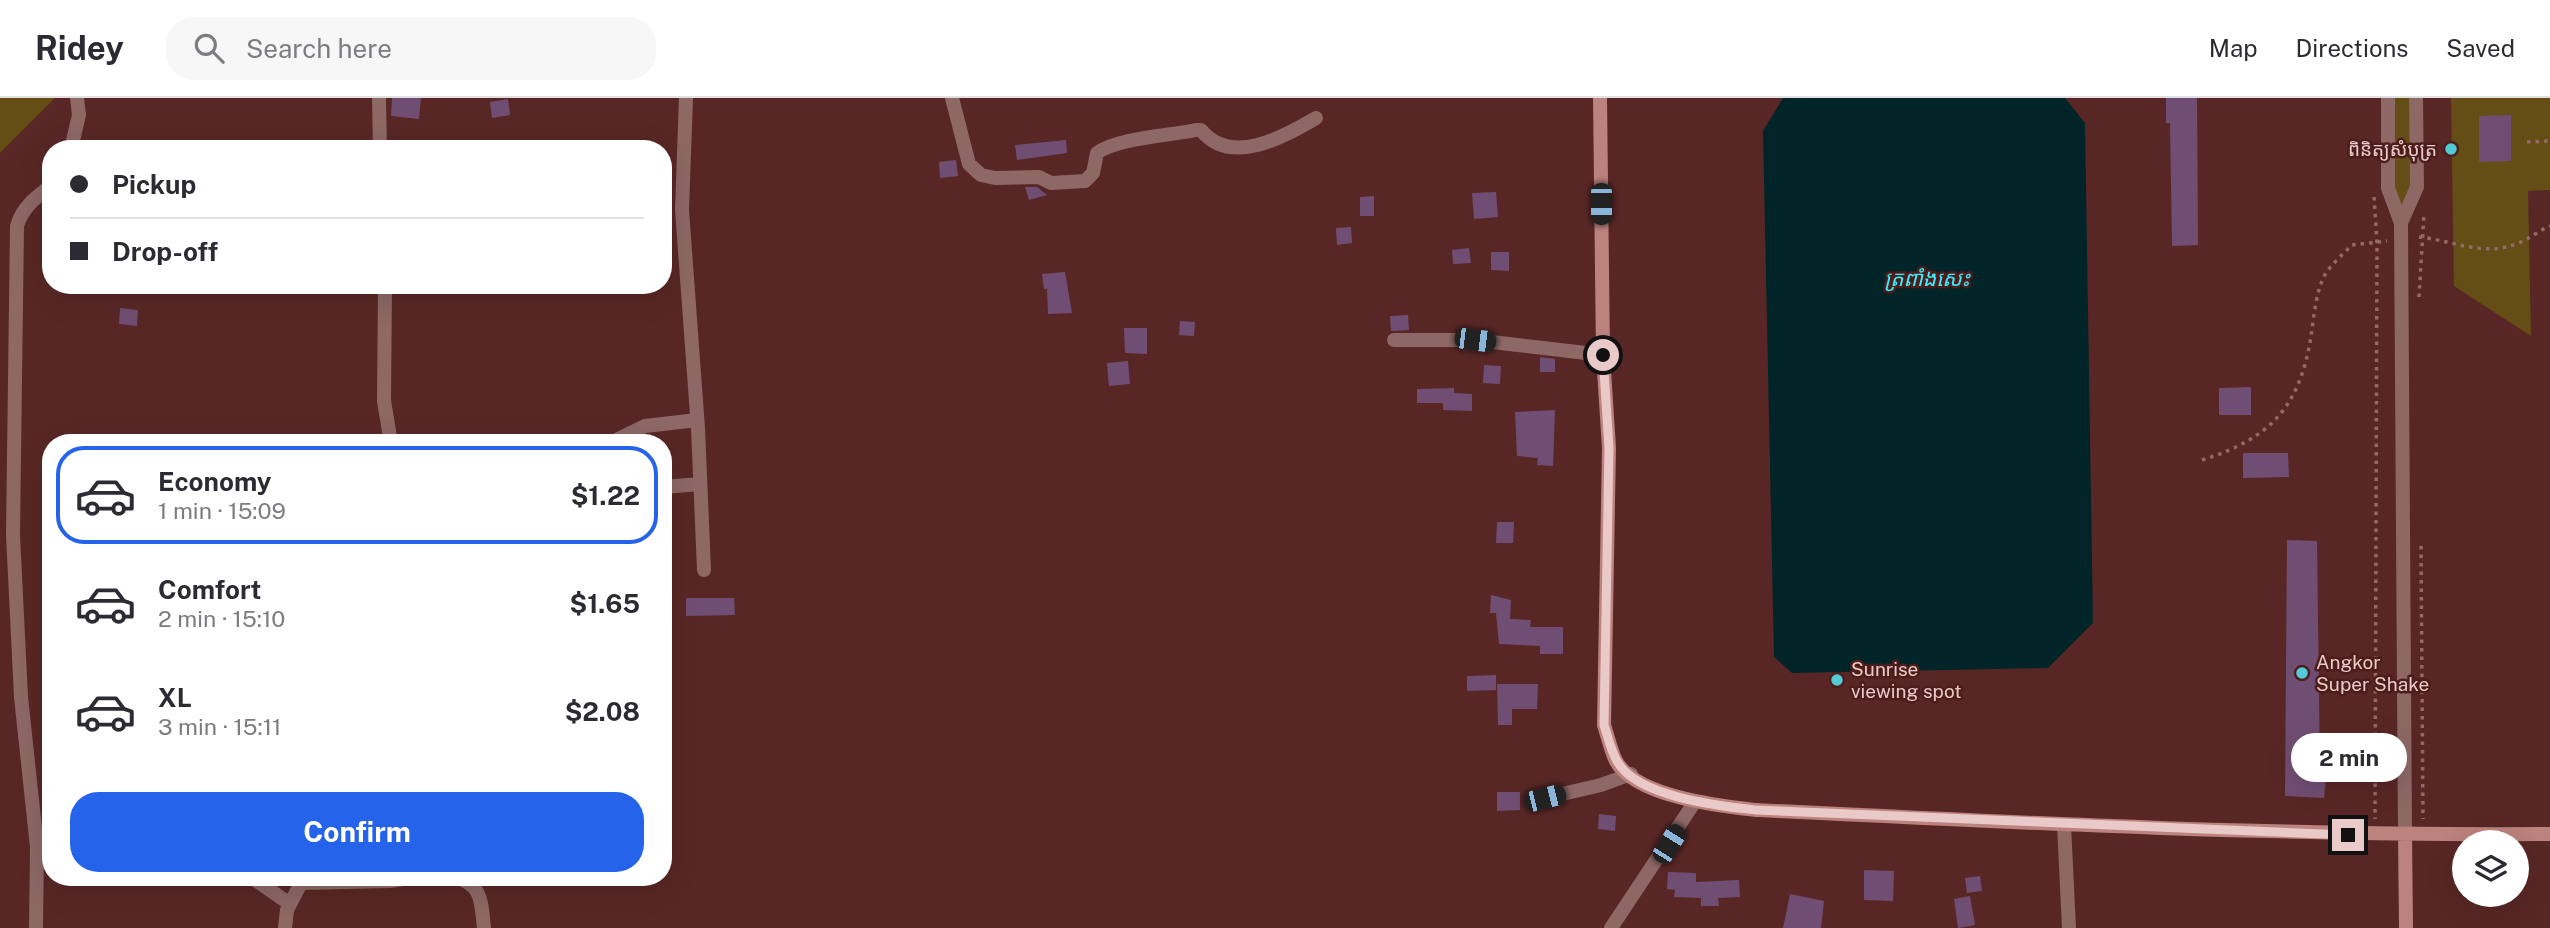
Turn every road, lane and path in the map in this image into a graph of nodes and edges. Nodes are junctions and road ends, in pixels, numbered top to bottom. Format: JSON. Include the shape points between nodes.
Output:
{"nodes":[{"id":1,"x":77,"y":98,"type":"edge"},
{"id":2,"x":379,"y":98,"type":"edge"},
{"id":3,"x":686,"y":98,"type":"edge"},
{"id":4,"x":952,"y":98,"type":"edge"},
{"id":5,"x":1600,"y":98,"type":"edge"},
{"id":6,"x":2388,"y":98,"type":"edge"},
{"id":7,"x":2416,"y":98,"type":"edge"},
{"id":8,"x":1316,"y":118,"type":"dead end"},
{"id":9,"x":73,"y":140,"type":"edge"},
{"id":10,"x":380,"y":140,"type":"edge"},
{"id":11,"x":2550,"y":141,"type":"edge"},
{"id":12,"x":2527,"y":142,"type":"dead end"},
{"id":13,"x":2373,"y":190,"type":"dead end"},
{"id":14,"x":42,"y":193,"type":"edge"},
{"id":15,"x":2424,"y":212,"type":"dead end"},
{"id":16,"x":2401,"y":223,"type":"junction"},
{"id":17,"x":2550,"y":226,"type":"edge"},
{"id":18,"x":2421,"y":237,"type":"junction"},
{"id":19,"x":2402,"y":239,"type":"junction"},
{"id":20,"x":2377,"y":242,"type":"junction"},
{"id":21,"x":385,"y":294,"type":"edge"},
{"id":22,"x":2419,"y":301,"type":"dead end"},
{"id":23,"x":1394,"y":340,"type":"dead end"},
{"id":24,"x":1603,"y":355,"type":"junction"},
{"id":25,"x":697,"y":420,"type":"junction"},
{"id":26,"x":390,"y":434,"type":"edge"},
{"id":27,"x":628,"y":434,"type":"edge"},
{"id":28,"x":2202,"y":460,"type":"dead end"},
{"id":29,"x":700,"y":484,"type":"junction"},
{"id":30,"x":672,"y":486,"type":"edge"},
{"id":31,"x":2421,"y":534,"type":"dead end"},
{"id":32,"x":704,"y":570,"type":"dead end"},
{"id":33,"x":1631,"y":774,"type":"junction"},
{"id":34,"x":1545,"y":798,"type":"dead end"},
{"id":35,"x":1694,"y":803,"type":"junction"},
{"id":36,"x":2064,"y":825,"type":"junction"},
{"id":37,"x":2550,"y":834,"type":"edge"},
{"id":38,"x":42,"y":835,"type":"edge"},
{"id":39,"x":2375,"y":835,"type":"junction"},
{"id":40,"x":2405,"y":835,"type":"junction"},
{"id":41,"x":2423,"y":835,"type":"junction"},
{"id":42,"x":42,"y":868,"type":"edge"},
{"id":43,"x":264,"y":886,"type":"edge"},
{"id":44,"x":299,"y":886,"type":"edge"},
{"id":45,"x":474,"y":886,"type":"edge"},
{"id":46,"x":290,"y":904,"type":"junction"},
{"id":47,"x":36,"y":928,"type":"edge"},
{"id":48,"x":285,"y":928,"type":"edge"},
{"id":49,"x":484,"y":928,"type":"edge"},
{"id":50,"x":1611,"y":928,"type":"edge"},
{"id":51,"x":2068,"y":928,"type":"edge"},
{"id":52,"x":2406,"y":928,"type":"edge"}],
"edges":[{"from":1,"to":9,"type":"street","via":[[79,115]]},
{"from":2,"to":10,"type":"street"},
{"from":3,"to":25,"type":"street","via":[[682,210]]},
{"from":4,"to":8,"type":"street","via":[[969,164],[981,175],[1038,177],[1051,183],[1085,181],[1093,173],[1097,153],[1110,144],[1201,130],[1224,148],[1251,147]]},
{"from":5,"to":24,"type":"main road"},
{"from":6,"to":16,"type":"street","via":[[2388,188]]},
{"from":7,"to":16,"type":"street","via":[[2417,187]]},
{"from":11,"to":12,"type":"path"},
{"from":13,"to":20,"type":"path"},
{"from":14,"to":38,"type":"street","via":[[20,216],[18,226],[13,535],[21,697]]},
{"from":15,"to":18,"type":"path"},
{"from":16,"to":19,"type":"street"},
{"from":17,"to":18,"type":"path","via":[[2497,249]]},
{"from":18,"to":19,"type":"path"},
{"from":18,"to":22,"type":"path"},
{"from":19,"to":20,"type":"path"},
{"from":19,"to":40,"type":"street"},
{"from":20,"to":28,"type":"path","via":[[2352,245],[2325,275],[2306,370],[2284,412],[2263,433],[2233,451]]},
{"from":20,"to":39,"type":"path"},
{"from":21,"to":26,"type":"street","via":[[384,401]]},
{"from":23,"to":24,"type":"street","via":[[1475,340]]},
{"from":24,"to":33,"type":"main road","via":[[1609,448],[1604,725],[1617,763]]},
{"from":25,"to":27,"type":"street","via":[[645,426]]},
{"from":25,"to":29,"type":"street"},
{"from":29,"to":30,"type":"street"},
{"from":29,"to":32,"type":"street"},
{"from":31,"to":41,"type":"path"},
{"from":33,"to":34,"type":"street"},
{"from":33,"to":35,"type":"main road","via":[[1666,794]]},
{"from":35,"to":36,"type":"main road"},
{"from":35,"to":50,"type":"street"},
{"from":36,"to":39,"type":"main road"},
{"from":36,"to":51,"type":"street"},
{"from":37,"to":41,"type":"main road"},
{"from":39,"to":40,"type":"main road"},
{"from":40,"to":41,"type":"main road"},
{"from":40,"to":52,"type":"main road"},
{"from":42,"to":47,"type":"street"},
{"from":43,"to":46,"type":"street"},
{"from":44,"to":46,"type":"street"},
{"from":45,"to":49,"type":"street"},
{"from":46,"to":48,"type":"street"}]}
